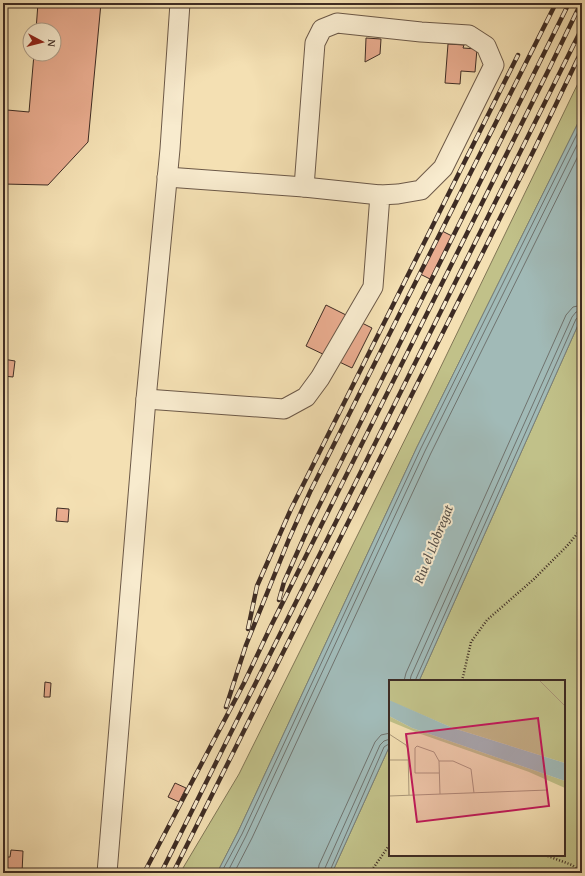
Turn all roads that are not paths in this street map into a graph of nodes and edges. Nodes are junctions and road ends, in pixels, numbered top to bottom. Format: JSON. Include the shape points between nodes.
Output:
{"nodes":[{"id":1,"x":180,"y":3,"type":"edge"},
{"id":2,"x":167,"y":177,"type":"junction"},
{"id":3,"x":304,"y":187,"type":"junction"},
{"id":4,"x":380,"y":195,"type":"junction"},
{"id":5,"x":146,"y":399,"type":"junction"},
{"id":6,"x":107,"y":873,"type":"edge"}],
"edges":[{"from":1,"to":2,"type":"lane"},
{"from":2,"to":3,"type":"lane"},
{"from":2,"to":5,"type":"lane"},
{"from":3,"to":4,"type":"lane"},
{"from":3,"to":4,"type":"lane","via":[[315,43],[322,29],[337,23],[469,35],[486,46],[494,65],[443,168],[421,190]]},
{"from":4,"to":5,"type":"lane","via":[[373,287],[320,378],[306,397],[284,409]]},
{"from":5,"to":6,"type":"lane"}]}
